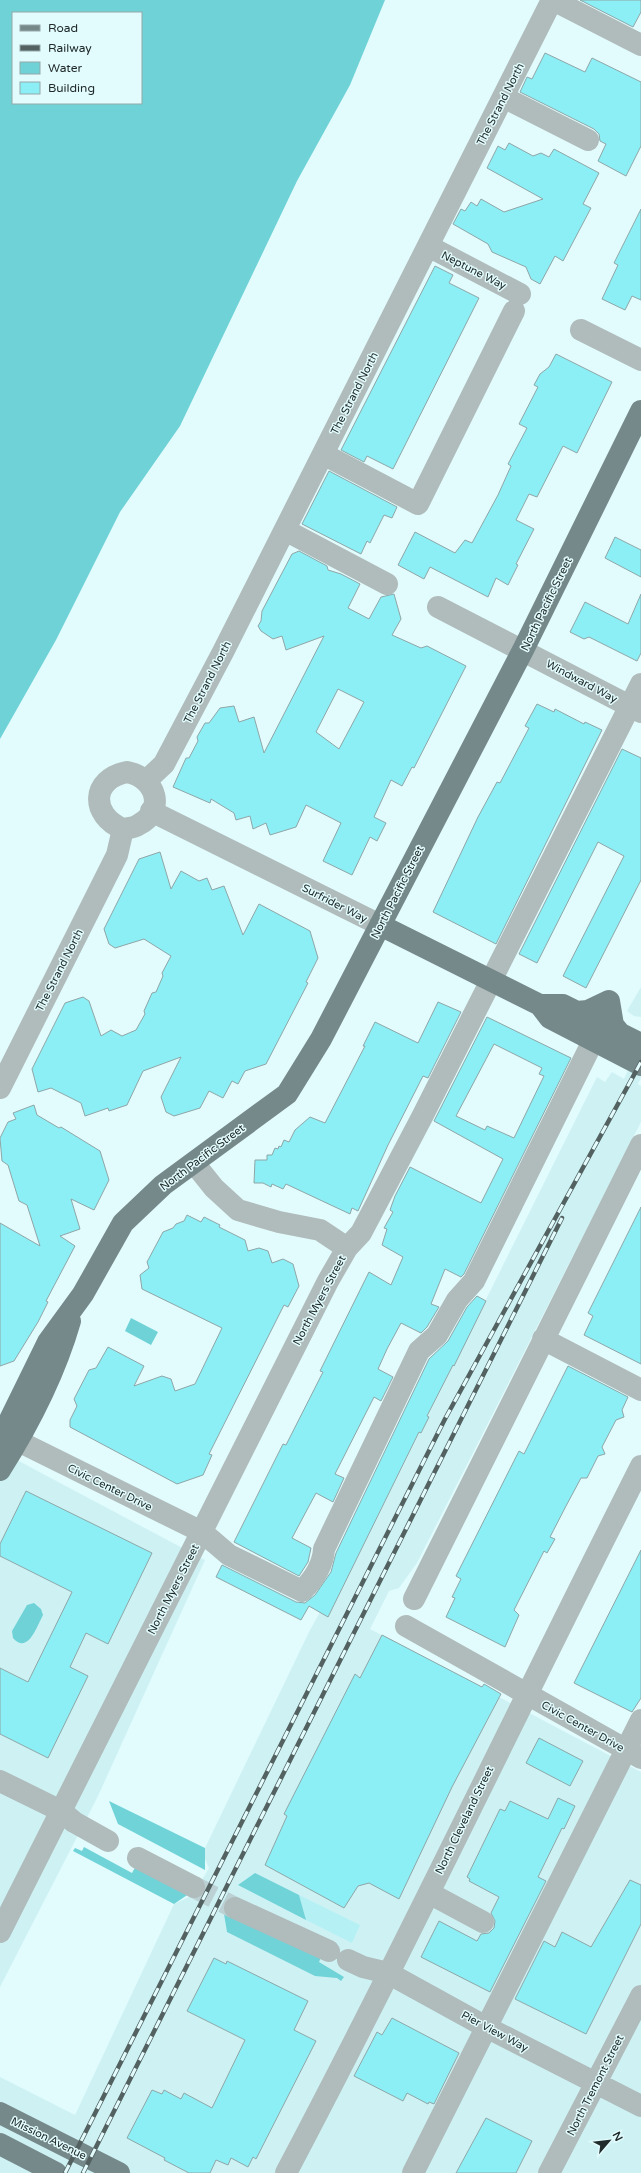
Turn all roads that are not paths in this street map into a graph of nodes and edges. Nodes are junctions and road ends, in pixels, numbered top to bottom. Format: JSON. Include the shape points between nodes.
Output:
{"nodes":[{"id":1,"x":553,"y":0,"type":"edge"},
{"id":2,"x":641,"y":45,"type":"edge"},
{"id":3,"x":503,"y":97,"type":"junction"},
{"id":4,"x":588,"y":140,"type":"dead end"},
{"id":5,"x":428,"y":246,"type":"junction"},
{"id":6,"x":581,"y":330,"type":"dead end"},
{"id":7,"x":641,"y":360,"type":"edge"},
{"id":8,"x":641,"y":411,"type":"edge"},
{"id":9,"x":323,"y":454,"type":"junction"},
{"id":10,"x":285,"y":530,"type":"junction"},
{"id":11,"x":387,"y":584,"type":"dead end"},
{"id":12,"x":438,"y":607,"type":"dead end"},
{"id":13,"x":523,"y":650,"type":"junction"},
{"id":14,"x":641,"y":684,"type":"edge"},
{"id":15,"x":635,"y":709,"type":"edge"},
{"id":16,"x":147,"y":780,"type":"junction"},
{"id":17,"x":151,"y":811,"type":"junction"},
{"id":18,"x":123,"y":829,"type":"junction"},
{"id":19,"x":380,"y":925,"type":"junction"},
{"id":20,"x":490,"y":980,"type":"junction"},
{"id":21,"x":540,"y":1005,"type":"junction"},
{"id":22,"x":631,"y":1040,"type":"edge"},
{"id":23,"x":593,"y":1041,"type":"junction"},
{"id":24,"x":641,"y":1065,"type":"edge"},
{"id":25,"x":0,"y":1088,"type":"edge"},
{"id":26,"x":641,"y":1145,"type":"edge"},
{"id":27,"x":194,"y":1162,"type":"junction"},
{"id":28,"x":347,"y":1248,"type":"junction"},
{"id":29,"x":543,"y":1340,"type":"junction"},
{"id":30,"x":641,"y":1390,"type":"edge"},
{"id":31,"x":9,"y":1440,"type":"edge"},
{"id":32,"x":641,"y":1466,"type":"edge"},
{"id":33,"x":0,"y":1470,"type":"edge"},
{"id":34,"x":202,"y":1532,"type":"junction"},
{"id":35,"x":414,"y":1599,"type":"dead end"},
{"id":36,"x":406,"y":1626,"type":"dead end"},
{"id":37,"x":526,"y":1694,"type":"junction"},
{"id":38,"x":641,"y":1720,"type":"edge"},
{"id":39,"x":633,"y":1754,"type":"edge"},
{"id":40,"x":0,"y":1781,"type":"edge"},
{"id":41,"x":61,"y":1811,"type":"junction"},
{"id":42,"x":108,"y":1841,"type":"dead end"},
{"id":43,"x":138,"y":1858,"type":"dead end"},
{"id":44,"x":194,"y":1886,"type":"tunnel mouth"},
{"id":45,"x":429,"y":1893,"type":"junction"},
{"id":46,"x":235,"y":1908,"type":"tunnel mouth"},
{"id":47,"x":483,"y":1922,"type":"dead end"},
{"id":48,"x":0,"y":1932,"type":"edge"},
{"id":49,"x":388,"y":1973,"type":"junction"},
{"id":50,"x":641,"y":1996,"type":"edge"},
{"id":51,"x":486,"y":2027,"type":"junction"},
{"id":52,"x":596,"y":2083,"type":"junction"},
{"id":53,"x":641,"y":2106,"type":"edge"},
{"id":54,"x":0,"y":2113,"type":"edge"},
{"id":55,"x":0,"y":2144,"type":"edge"},
{"id":56,"x":56,"y":2173,"type":"edge"},
{"id":57,"x":119,"y":2173,"type":"edge"},
{"id":58,"x":286,"y":2173,"type":"edge"},
{"id":59,"x":413,"y":2173,"type":"edge"},
{"id":60,"x":549,"y":2173,"type":"edge"}],
"edges":[{"from":1,"to":2,"type":"street"},
{"from":1,"to":3,"type":"street","name":"The Strand North"},
{"from":3,"to":4,"type":"street"},
{"from":3,"to":5,"type":"street","name":"The Strand North"},
{"from":5,"to":9,"type":"street","name":"The Strand North"},
{"from":5,"to":9,"type":"street","name":"Neptune Way","via":[[517,302],[418,504]]},
{"from":6,"to":7,"type":"street"},
{"from":8,"to":13,"type":"main road","name":"North Pacific Street"},
{"from":9,"to":10,"type":"street","name":"The Strand North"},
{"from":10,"to":11,"type":"street"},
{"from":10,"to":16,"type":"street","name":"The Strand North","via":[[164,764]]},
{"from":12,"to":13,"type":"street","name":"Windward Way"},
{"from":13,"to":15,"type":"street","name":"Windward Way"},
{"from":13,"to":19,"type":"main road","name":"North Pacific Street"},
{"from":14,"to":15,"type":"street","name":"North Myers Street"},
{"from":15,"to":20,"type":"street","name":"North Myers Street"},
{"from":16,"to":17,"type":"street","via":[[155,794]]},
{"from":16,"to":18,"type":"street","via":[[138,774],[128,772],[115,774],[106,780],[100,789],[99,802],[102,812],[109,821]]},
{"from":17,"to":18,"type":"street","via":[[146,820],[137,826]]},
{"from":17,"to":19,"type":"street","name":"Surfrider Way"},
{"from":18,"to":25,"type":"street","name":"The Strand North","via":[[117,855]]},
{"from":19,"to":20,"type":"main road","name":"Surfrider Way"},
{"from":19,"to":27,"type":"main road","name":"North Pacific Street","via":[[321,1039],[287,1094]]},
{"from":20,"to":21,"type":"main road","name":"Surfrider Way"},
{"from":20,"to":28,"type":"street","name":"North Myers Street","via":[[361,1233]]},
{"from":21,"to":22,"type":"main road","name":"Surfrider Way","via":[[563,1006]]},
{"from":21,"to":23,"type":"main road","name":"Surfrider Way","via":[[550,1018]]},
{"from":23,"to":24,"type":"main road","name":"Surfrider Way"},
{"from":23,"to":34,"type":"street","name":"Civic Center Drive","via":[[474,1281],[456,1300],[437,1335],[419,1351],[324,1549],[323,1560],[312,1581],[302,1591],[229,1555]]},
{"from":26,"to":29,"type":"street"},
{"from":27,"to":28,"type":"street","via":[[214,1188],[238,1210],[320,1230]]},
{"from":27,"to":31,"type":"main road","name":"North Pacific Street","via":[[163,1185],[123,1223],[73,1310],[60,1353]]},
{"from":28,"to":34,"type":"street","name":"North Myers Street"},
{"from":29,"to":30,"type":"street"},
{"from":29,"to":35,"type":"street"},
{"from":31,"to":33,"type":"main road","name":"North Pacific Street"},
{"from":31,"to":34,"type":"street","name":"Civic Center Drive"},
{"from":32,"to":37,"type":"street","name":"North Cleveland Street"},
{"from":34,"to":41,"type":"street","name":"North Myers Street"},
{"from":36,"to":37,"type":"street","name":"Civic Center Drive"},
{"from":37,"to":39,"type":"street","name":"Civic Center Drive"},
{"from":37,"to":45,"type":"street","name":"North Cleveland Street"},
{"from":38,"to":39,"type":"street"},
{"from":39,"to":51,"type":"street"},
{"from":40,"to":41,"type":"street"},
{"from":41,"to":42,"type":"street","via":[[74,1822]]},
{"from":41,"to":48,"type":"street","name":"North Myers Street"},
{"from":43,"to":44,"type":"street"},
{"from":45,"to":47,"type":"street"},
{"from":45,"to":49,"type":"street","name":"North Cleveland Street"},
{"from":46,"to":49,"type":"street","name":"Pier View Way","via":[[362,1967]]},
{"from":49,"to":51,"type":"street","name":"Pier View Way"},
{"from":49,"to":58,"type":"street","name":"North Cleveland Street"},
{"from":50,"to":52,"type":"street","name":"North Tremont Street"},
{"from":51,"to":52,"type":"street","name":"Pier View Way"},
{"from":51,"to":59,"type":"street"},
{"from":52,"to":53,"type":"street","name":"Pier View Way"},
{"from":52,"to":60,"type":"street","name":"North Tremont Street"},
{"from":54,"to":57,"type":"main road","name":"Mission Avenue"},
{"from":55,"to":56,"type":"main road"}]}
